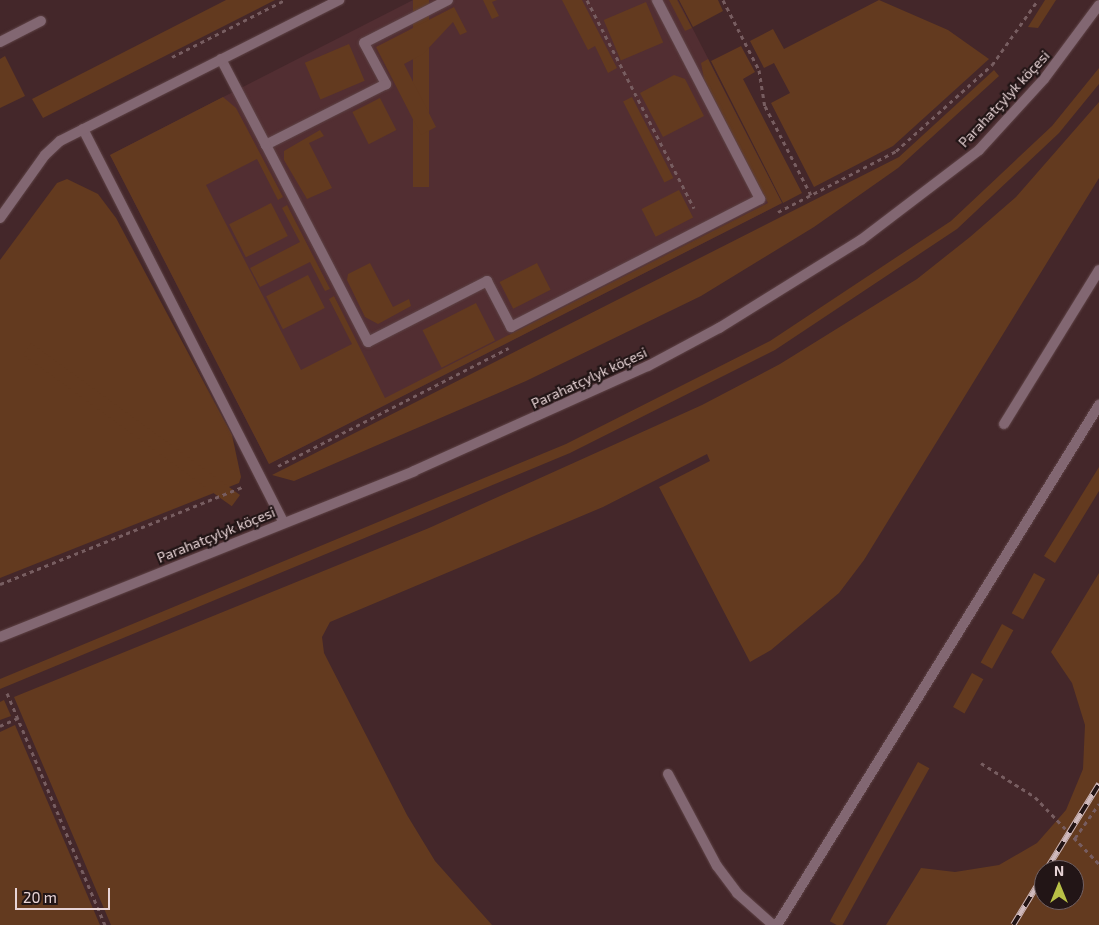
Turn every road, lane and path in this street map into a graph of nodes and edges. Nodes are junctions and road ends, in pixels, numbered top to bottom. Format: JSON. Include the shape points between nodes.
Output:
{"nodes":[{"id":1,"x":339,"y":0,"type":"edge"},
{"id":2,"x":448,"y":0,"type":"edge"},
{"id":3,"x":587,"y":0,"type":"edge"},
{"id":4,"x":657,"y":0,"type":"edge"},
{"id":5,"x":723,"y":0,"type":"edge"},
{"id":6,"x":1099,"y":5,"type":"edge"},
{"id":7,"x":41,"y":22,"type":"dead end"},
{"id":8,"x":0,"y":42,"type":"edge"},
{"id":9,"x":221,"y":59,"type":"junction"},
{"id":10,"x":83,"y":129,"type":"junction"},
{"id":11,"x":266,"y":145,"type":"junction"},
{"id":12,"x":811,"y":195,"type":"dead end"},
{"id":13,"x":0,"y":218,"type":"edge"},
{"id":14,"x":705,"y":228,"type":"junction"},
{"id":15,"x":1099,"y":270,"type":"edge"},
{"id":16,"x":1099,"y":404,"type":"edge"},
{"id":17,"x":1004,"y":424,"type":"dead end"},
{"id":18,"x":246,"y":484,"type":"dead end"},
{"id":19,"x":284,"y":522,"type":"junction"},
{"id":20,"x":0,"y":584,"type":"edge"},
{"id":21,"x":0,"y":637,"type":"edge"},
{"id":22,"x":7,"y":693,"type":"dead end"},
{"id":23,"x":18,"y":718,"type":"junction"},
{"id":24,"x":0,"y":726,"type":"edge"},
{"id":25,"x":981,"y":763,"type":"dead end"},
{"id":26,"x":668,"y":774,"type":"dead end"},
{"id":27,"x":1099,"y":804,"type":"edge"},
{"id":28,"x":1075,"y":838,"type":"junction"},
{"id":29,"x":1099,"y":864,"type":"edge"},
{"id":30,"x":105,"y":925,"type":"edge"},
{"id":31,"x":775,"y":925,"type":"edge"}],
"edges":[{"from":1,"to":9,"type":"street"},
{"from":2,"to":11,"type":"street","via":[[364,43],[386,84]]},
{"from":3,"to":14,"type":"path"},
{"from":4,"to":14,"type":"street","via":[[760,199]]},
{"from":5,"to":12,"type":"path","via":[[759,70],[765,106]]},
{"from":6,"to":19,"type":"street","name":"Parahatçylyk köçesi","via":[[1044,79],[979,150],[925,195],[786,289],[632,374],[414,472]]},
{"from":7,"to":8,"type":"street"},
{"from":9,"to":10,"type":"street"},
{"from":9,"to":11,"type":"street"},
{"from":10,"to":13,"type":"street","via":[[45,155]]},
{"from":10,"to":19,"type":"street"},
{"from":11,"to":14,"type":"street","via":[[368,342],[487,281],[511,327]]},
{"from":15,"to":17,"type":"street"},
{"from":16,"to":31,"type":"street"},
{"from":18,"to":20,"type":"path"},
{"from":19,"to":21,"type":"street","name":"Parahatçylyk köçesi"},
{"from":22,"to":23,"type":"path"},
{"from":23,"to":24,"type":"path"},
{"from":23,"to":30,"type":"path"},
{"from":25,"to":28,"type":"path","via":[[1035,797]]},
{"from":26,"to":31,"type":"street","via":[[717,866],[737,893]]},
{"from":27,"to":28,"type":"path"},
{"from":28,"to":29,"type":"path"}]}
